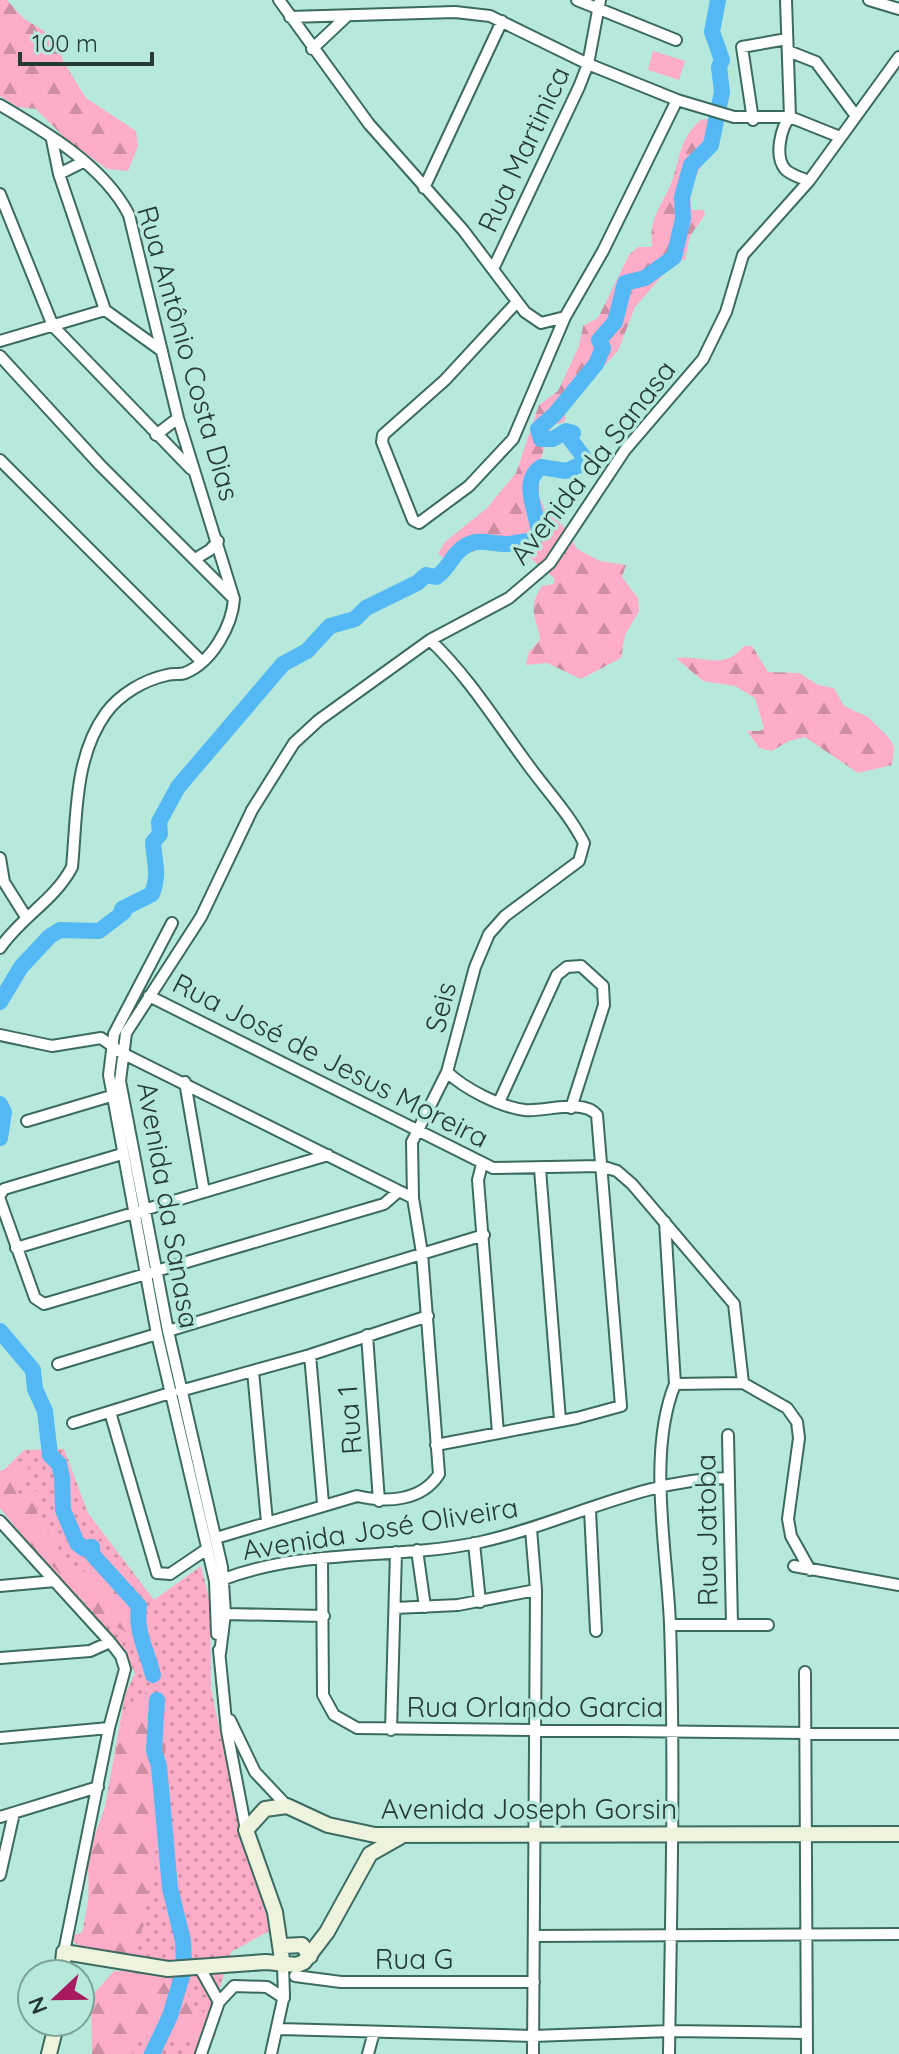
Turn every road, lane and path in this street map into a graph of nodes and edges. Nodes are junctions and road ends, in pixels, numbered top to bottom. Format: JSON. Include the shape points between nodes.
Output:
{"nodes":[{"id":1,"x":279,"y":0,"type":"edge"},
{"id":2,"x":379,"y":0,"type":"edge"},
{"id":3,"x":577,"y":0,"type":"edge"},
{"id":4,"x":786,"y":0,"type":"edge"},
{"id":5,"x":869,"y":0,"type":"edge"},
{"id":6,"x":599,"y":5,"type":"edge"},
{"id":7,"x":455,"y":6,"type":"edge"},
{"id":8,"x":899,"y":9,"type":"edge"},
{"id":9,"x":380,"y":14,"type":"junction"},
{"id":10,"x":347,"y":16,"type":"junction"},
{"id":11,"x":290,"y":17,"type":"junction"},
{"id":12,"x":502,"y":21,"type":"junction"},
{"id":13,"x":787,"y":39,"type":"junction"},
{"id":14,"x":676,"y":40,"type":"dead end"},
{"id":15,"x":312,"y":49,"type":"junction"},
{"id":16,"x":788,"y":51,"type":"junction"},
{"id":17,"x":899,"y":57,"type":"edge"},
{"id":18,"x":588,"y":64,"type":"junction"},
{"id":19,"x":677,"y":100,"type":"junction"},
{"id":20,"x":0,"y":105,"type":"edge"},
{"id":21,"x":856,"y":116,"type":"junction"},
{"id":22,"x":790,"y":117,"type":"junction"},
{"id":23,"x":753,"y":120,"type":"junction"},
{"id":24,"x":840,"y":137,"type":"junction"},
{"id":25,"x":52,"y":140,"type":"junction"},
{"id":26,"x":83,"y":162,"type":"junction"},
{"id":27,"x":59,"y":174,"type":"junction"},
{"id":28,"x":809,"y":181,"type":"junction"},
{"id":29,"x":424,"y":188,"type":"junction"},
{"id":30,"x":0,"y":194,"type":"edge"},
{"id":31,"x":493,"y":269,"type":"junction"},
{"id":32,"x":517,"y":302,"type":"junction"},
{"id":33,"x":105,"y":310,"type":"junction"},
{"id":34,"x":565,"y":317,"type":"junction"},
{"id":35,"x":53,"y":326,"type":"junction"},
{"id":36,"x":0,"y":341,"type":"edge"},
{"id":37,"x":162,"y":351,"type":"junction"},
{"id":38,"x":0,"y":356,"type":"edge"},
{"id":39,"x":178,"y":418,"type":"junction"},
{"id":40,"x":156,"y":435,"type":"junction"},
{"id":41,"x":0,"y":460,"type":"edge"},
{"id":42,"x":194,"y":472,"type":"junction"},
{"id":43,"x":218,"y":541,"type":"junction"},
{"id":44,"x":195,"y":559,"type":"junction"},
{"id":45,"x":234,"y":599,"type":"junction"},
{"id":46,"x":430,"y":640,"type":"junction"},
{"id":47,"x":202,"y":662,"type":"junction"},
{"id":48,"x":0,"y":858,"type":"edge"},
{"id":49,"x":26,"y":917,"type":"junction"},
{"id":50,"x":172,"y":923,"type":"dead end"},
{"id":51,"x":0,"y":948,"type":"edge"},
{"id":52,"x":149,"y":996,"type":"junction"},
{"id":53,"x":0,"y":1035,"type":"edge"},
{"id":54,"x":112,"y":1047,"type":"junction"},
{"id":55,"x":122,"y":1053,"type":"junction"},
{"id":56,"x":447,"y":1072,"type":"junction"},
{"id":57,"x":185,"y":1082,"type":"junction"},
{"id":58,"x":111,"y":1096,"type":"junction"},
{"id":59,"x":499,"y":1102,"type":"junction"},
{"id":60,"x":571,"y":1108,"type":"junction"},
{"id":61,"x":27,"y":1121,"type":"dead end"},
{"id":62,"x":416,"y":1131,"type":"junction"},
{"id":63,"x":122,"y":1154,"type":"junction"},
{"id":64,"x":328,"y":1155,"type":"junction"},
{"id":65,"x":482,"y":1164,"type":"junction"},
{"id":66,"x":601,"y":1166,"type":"junction"},
{"id":67,"x":540,"y":1169,"type":"junction"},
{"id":68,"x":399,"y":1191,"type":"junction"},
{"id":69,"x":204,"y":1192,"type":"junction"},
{"id":70,"x":1,"y":1195,"type":"edge"},
{"id":71,"x":413,"y":1198,"type":"junction"},
{"id":72,"x":146,"y":1212,"type":"junction"},
{"id":73,"x":133,"y":1215,"type":"junction"},
{"id":74,"x":665,"y":1222,"type":"junction"},
{"id":75,"x":484,"y":1235,"type":"junction"},
{"id":76,"x":16,"y":1248,"type":"junction"},
{"id":77,"x":422,"y":1253,"type":"junction"},
{"id":78,"x":151,"y":1274,"type":"junction"},
{"id":79,"x":428,"y":1316,"type":"junction"},
{"id":80,"x":162,"y":1332,"type":"junction"},
{"id":81,"x":367,"y":1335,"type":"junction"},
{"id":82,"x":310,"y":1355,"type":"junction"},
{"id":83,"x":58,"y":1364,"type":"dead end"},
{"id":84,"x":253,"y":1371,"type":"junction"},
{"id":85,"x":743,"y":1383,"type":"junction"},
{"id":86,"x":175,"y":1392,"type":"junction"},
{"id":87,"x":671,"y":1393,"type":"junction"},
{"id":88,"x":110,"y":1412,"type":"junction"},
{"id":89,"x":560,"y":1420,"type":"junction"},
{"id":90,"x":73,"y":1423,"type":"dead end"},
{"id":91,"x":498,"y":1433,"type":"junction"},
{"id":92,"x":728,"y":1435,"type":"dead end"},
{"id":93,"x":436,"y":1445,"type":"junction"},
{"id":94,"x":728,"y":1478,"type":"junction"},
{"id":95,"x":662,"y":1486,"type":"junction"},
{"id":96,"x":379,"y":1501,"type":"junction"},
{"id":97,"x":323,"y":1503,"type":"junction"},
{"id":98,"x":590,"y":1510,"type":"junction"},
{"id":99,"x":0,"y":1521,"type":"edge"},
{"id":100,"x":267,"y":1522,"type":"junction"},
{"id":101,"x":531,"y":1529,"type":"junction"},
{"id":102,"x":216,"y":1538,"type":"junction"},
{"id":103,"x":474,"y":1543,"type":"junction"},
{"id":104,"x":207,"y":1549,"type":"junction"},
{"id":105,"x":417,"y":1550,"type":"junction"},
{"id":106,"x":396,"y":1552,"type":"junction"},
{"id":107,"x":322,"y":1558,"type":"junction"},
{"id":108,"x":794,"y":1566,"type":"dead end"},
{"id":109,"x":810,"y":1570,"type":"junction"},
{"id":110,"x":224,"y":1579,"type":"junction"},
{"id":111,"x":55,"y":1581,"type":"junction"},
{"id":112,"x":899,"y":1585,"type":"edge"},
{"id":113,"x":0,"y":1586,"type":"edge"},
{"id":114,"x":536,"y":1590,"type":"junction"},
{"id":115,"x":480,"y":1602,"type":"junction"},
{"id":116,"x":425,"y":1607,"type":"junction"},
{"id":117,"x":395,"y":1608,"type":"junction"},
{"id":118,"x":225,"y":1614,"type":"junction"},
{"id":119,"x":324,"y":1616,"type":"junction"},
{"id":120,"x":732,"y":1624,"type":"junction"},
{"id":121,"x":670,"y":1625,"type":"junction"},
{"id":122,"x":768,"y":1625,"type":"dead end"},
{"id":123,"x":596,"y":1631,"type":"dead end"},
{"id":124,"x":110,"y":1642,"type":"junction"},
{"id":125,"x":220,"y":1654,"type":"junction"},
{"id":126,"x":0,"y":1658,"type":"edge"},
{"id":127,"x":805,"y":1672,"type":"dead end"},
{"id":128,"x":223,"y":1704,"type":"junction"},
{"id":129,"x":109,"y":1728,"type":"junction"},
{"id":130,"x":391,"y":1730,"type":"junction"},
{"id":131,"x":670,"y":1730,"type":"junction"},
{"id":132,"x":534,"y":1732,"type":"junction"},
{"id":133,"x":807,"y":1732,"type":"junction"},
{"id":134,"x":899,"y":1734,"type":"edge"},
{"id":135,"x":0,"y":1738,"type":"edge"},
{"id":136,"x":248,"y":1759,"type":"junction"},
{"id":137,"x":234,"y":1763,"type":"junction"},
{"id":138,"x":98,"y":1787,"type":"junction"},
{"id":139,"x":287,"y":1806,"type":"junction"},
{"id":140,"x":14,"y":1813,"type":"junction"},
{"id":141,"x":0,"y":1817,"type":"edge"},
{"id":142,"x":0,"y":1826,"type":"edge"},
{"id":143,"x":346,"y":1829,"type":"junction"},
{"id":144,"x":246,"y":1830,"type":"junction"},
{"id":145,"x":670,"y":1833,"type":"junction"},
{"id":146,"x":807,"y":1833,"type":"junction"},
{"id":147,"x":412,"y":1834,"type":"junction"},
{"id":148,"x":533,"y":1834,"type":"junction"},
{"id":149,"x":899,"y":1834,"type":"edge"},
{"id":150,"x":8,"y":1838,"type":"junction"},
{"id":151,"x":362,"y":1865,"type":"junction"},
{"id":152,"x":0,"y":1875,"type":"edge"},
{"id":153,"x":668,"y":1933,"type":"junction"},
{"id":154,"x":808,"y":1933,"type":"junction"},
{"id":155,"x":899,"y":1934,"type":"edge"},
{"id":156,"x":534,"y":1936,"type":"junction"},
{"id":157,"x":283,"y":1946,"type":"junction"},
{"id":158,"x":64,"y":1952,"type":"junction"},
{"id":159,"x":63,"y":1958,"type":"edge"},
{"id":160,"x":307,"y":1959,"type":"junction"},
{"id":161,"x":266,"y":1962,"type":"junction"},
{"id":162,"x":283,"y":1966,"type":"junction"},
{"id":163,"x":196,"y":1968,"type":"junction"},
{"id":164,"x":295,"y":1976,"type":"junction"},
{"id":165,"x":534,"y":1982,"type":"junction"},
{"id":166,"x":284,"y":1997,"type":"junction"},
{"id":167,"x":219,"y":2002,"type":"junction"},
{"id":168,"x":279,"y":2029,"type":"junction"},
{"id":169,"x":670,"y":2031,"type":"junction"},
{"id":170,"x":374,"y":2032,"type":"junction"},
{"id":171,"x":807,"y":2033,"type":"junction"},
{"id":172,"x":533,"y":2036,"type":"junction"},
{"id":173,"x":201,"y":2054,"type":"edge"},
{"id":174,"x":271,"y":2054,"type":"edge"},
{"id":175,"x":368,"y":2054,"type":"edge"},
{"id":176,"x":533,"y":2054,"type":"edge"},
{"id":177,"x":669,"y":2054,"type":"edge"},
{"id":178,"x":807,"y":2054,"type":"edge"}],
"edges":[{"from":1,"to":11,"type":"street"},
{"from":2,"to":9,"type":"street"},
{"from":3,"to":6,"type":"street"},
{"from":4,"to":13,"type":"street"},
{"from":5,"to":8,"type":"street"},
{"from":6,"to":14,"type":"street"},
{"from":6,"to":18,"type":"street","name":"Rua Martinica"},
{"from":7,"to":9,"type":"street"},
{"from":7,"to":12,"type":"street"},
{"from":9,"to":10,"type":"street"},
{"from":10,"to":11,"type":"street"},
{"from":10,"to":15,"type":"street"},
{"from":11,"to":15,"type":"street"},
{"from":12,"to":18,"type":"street"},
{"from":12,"to":29,"type":"street"},
{"from":13,"to":16,"type":"street"},
{"from":13,"to":23,"type":"street","via":[[742,47]]},
{"from":15,"to":29,"type":"street"},
{"from":16,"to":21,"type":"street","via":[[816,62]]},
{"from":16,"to":22,"type":"street"},
{"from":17,"to":21,"type":"street","name":"Avenida da Sanasa"},
{"from":18,"to":19,"type":"street"},
{"from":18,"to":31,"type":"street","name":"Rua Martinica"},
{"from":19,"to":23,"type":"street"},
{"from":19,"to":34,"type":"street","via":[[629,202]]},
{"from":20,"to":25,"type":"street","name":"Rua Antônio Costa Dias"},
{"from":21,"to":24,"type":"street","name":"Avenida da Sanasa"},
{"from":22,"to":23,"type":"street"},
{"from":22,"to":24,"type":"street"},
{"from":22,"to":28,"type":"street","via":[[782,131],[781,162],[787,171]]},
{"from":24,"to":28,"type":"street","name":"Avenida da Sanasa"},
{"from":25,"to":26,"type":"street","name":"Rua Antônio Costa Dias"},
{"from":25,"to":27,"type":"street"},
{"from":26,"to":27,"type":"street"},
{"from":26,"to":37,"type":"street","name":"Rua Antônio Costa Dias","via":[[109,184],[129,215]]},
{"from":27,"to":33,"type":"street"},
{"from":28,"to":46,"type":"street","name":"Avenida da Sanasa","via":[[743,255],[726,312],[703,359],[625,450],[550,563],[509,598]]},
{"from":29,"to":31,"type":"street"},
{"from":30,"to":35,"type":"street"},
{"from":31,"to":32,"type":"street"},
{"from":32,"to":34,"type":"street","via":[[541,323]]},
{"from":32,"to":34,"type":"street","via":[[445,380],[386,428],[382,442],[413,520],[423,522],[469,486],[513,439]]},
{"from":33,"to":35,"type":"street"},
{"from":33,"to":37,"type":"street"},
{"from":35,"to":36,"type":"street"},
{"from":35,"to":40,"type":"street"},
{"from":37,"to":39,"type":"street","name":"Rua Antônio Costa Dias"},
{"from":38,"to":44,"type":"street"},
{"from":39,"to":40,"type":"street"},
{"from":39,"to":42,"type":"street","name":"Rua Antônio Costa Dias"},
{"from":40,"to":42,"type":"street"},
{"from":41,"to":47,"type":"street"},
{"from":42,"to":43,"type":"street","name":"Rua Antônio Costa Dias"},
{"from":43,"to":44,"type":"street"},
{"from":43,"to":45,"type":"street","name":"Rua Antônio Costa Dias"},
{"from":44,"to":45,"type":"street"},
{"from":45,"to":47,"type":"street","via":[[228,625]]},
{"from":46,"to":52,"type":"street","name":"Avenida da Sanasa","via":[[294,743],[252,810],[201,917]]},
{"from":46,"to":56,"type":"street","name":"Seis","via":[[461,669],[528,766],[568,812],[584,843],[579,861],[489,934]]},
{"from":47,"to":49,"type":"street","via":[[182,675],[137,687],[107,712],[83,760],[72,867],[48,900]]},
{"from":48,"to":49,"type":"street","via":[[4,882]]},
{"from":49,"to":51,"type":"street"},
{"from":50,"to":54,"type":"street","name":"Avenida da Sanasa","via":[[119,1022]]},
{"from":52,"to":55,"type":"street","name":"Avenida da Sanasa","via":[[126,1033]]},
{"from":52,"to":62,"type":"street","name":"Rua José de Jesus Moreira"},
{"from":53,"to":54,"type":"street","via":[[52,1046],[101,1038]]},
{"from":54,"to":55,"type":"street"},
{"from":54,"to":58,"type":"street","name":"Avenida da Sanasa"},
{"from":55,"to":57,"type":"street"},
{"from":55,"to":72,"type":"street","name":"Avenida da Sanasa","via":[[120,1081]]},
{"from":56,"to":59,"type":"street"},
{"from":56,"to":62,"type":"street","name":"Seis"},
{"from":57,"to":64,"type":"street"},
{"from":57,"to":69,"type":"street"},
{"from":58,"to":61,"type":"street"},
{"from":58,"to":63,"type":"street","name":"Avenida da Sanasa"},
{"from":59,"to":60,"type":"street","via":[[524,1110]]},
{"from":59,"to":60,"type":"street","via":[[557,975],[561,969],[581,966],[603,986],[604,1005]]},
{"from":60,"to":66,"type":"street","via":[[589,1108],[597,1115]]},
{"from":62,"to":65,"type":"street","name":"Rua José de Jesus Moreira"},
{"from":62,"to":71,"type":"street","via":[[410,1154]]},
{"from":63,"to":70,"type":"street"},
{"from":63,"to":73,"type":"street","name":"Avenida da Sanasa"},
{"from":64,"to":68,"type":"street"},
{"from":64,"to":69,"type":"street"},
{"from":65,"to":67,"type":"street","name":"Rua José de Jesus Moreira"},
{"from":65,"to":75,"type":"street","via":[[478,1180]]},
{"from":66,"to":67,"type":"street","name":"Rua José de Jesus Moreira"},
{"from":66,"to":74,"type":"street","via":[[632,1184]]},
{"from":66,"to":89,"type":"street","via":[[621,1406]]},
{"from":67,"to":89,"type":"street"},
{"from":68,"to":71,"type":"street"},
{"from":68,"to":78,"type":"street","via":[[384,1204]]},
{"from":69,"to":72,"type":"street"},
{"from":70,"to":76,"type":"street"},
{"from":71,"to":77,"type":"street"},
{"from":72,"to":73,"type":"street"},
{"from":72,"to":78,"type":"street","name":"Avenida da Sanasa"},
{"from":73,"to":76,"type":"street"},
{"from":73,"to":78,"type":"street","name":"Avenida da Sanasa"},
{"from":74,"to":85,"type":"street","via":[[734,1304]]},
{"from":74,"to":87,"type":"street"},
{"from":75,"to":77,"type":"street"},
{"from":75,"to":91,"type":"street"},
{"from":76,"to":78,"type":"street","via":[[35,1298],[44,1304]]},
{"from":77,"to":79,"type":"street"},
{"from":77,"to":80,"type":"street"},
{"from":78,"to":80,"type":"street","name":"Avenida da Sanasa"},
{"from":79,"to":81,"type":"street"},
{"from":79,"to":93,"type":"street"},
{"from":80,"to":83,"type":"street"},
{"from":80,"to":86,"type":"street","name":"Avenida da Sanasa"},
{"from":81,"to":82,"type":"street"},
{"from":81,"to":96,"type":"street","name":"Rua 1"},
{"from":82,"to":84,"type":"street"},
{"from":82,"to":97,"type":"street"},
{"from":84,"to":86,"type":"street"},
{"from":84,"to":100,"type":"street"},
{"from":85,"to":87,"type":"street"},
{"from":85,"to":109,"type":"street","via":[[787,1408],[797,1422],[788,1519]]},
{"from":86,"to":88,"type":"street"},
{"from":86,"to":102,"type":"street","name":"Avenida da Sanasa"},
{"from":86,"to":104,"type":"street","name":"Avenida da Sanasa"},
{"from":87,"to":95,"type":"street","via":[[663,1425]]},
{"from":88,"to":90,"type":"street"},
{"from":88,"to":104,"type":"street","via":[[157,1573],[170,1574]]},
{"from":89,"to":91,"type":"street"},
{"from":91,"to":93,"type":"street"},
{"from":92,"to":94,"type":"street","name":"Rua Jatoba"},
{"from":93,"to":96,"type":"street","via":[[439,1474],[432,1485],[419,1494]]},
{"from":94,"to":95,"type":"street","name":"Avenida José Oliveira"},
{"from":94,"to":120,"type":"street","name":"Rua Jatoba"},
{"from":95,"to":98,"type":"street","name":"Avenida José Oliveira"},
{"from":95,"to":121,"type":"street"},
{"from":96,"to":97,"type":"street","via":[[357,1496]]},
{"from":97,"to":100,"type":"street"},
{"from":98,"to":101,"type":"street","name":"Avenida José Oliveira"},
{"from":98,"to":123,"type":"street"},
{"from":99,"to":111,"type":"street"},
{"from":100,"to":102,"type":"street"},
{"from":101,"to":103,"type":"street","name":"Avenida José Oliveira"},
{"from":101,"to":114,"type":"street"},
{"from":102,"to":110,"type":"street","name":"Avenida da Sanasa"},
{"from":103,"to":105,"type":"street","name":"Avenida José Oliveira"},
{"from":103,"to":115,"type":"street"},
{"from":104,"to":125,"type":"street","name":"Avenida da Sanasa","via":[[215,1581]]},
{"from":105,"to":106,"type":"street","name":"Avenida José Oliveira"},
{"from":105,"to":116,"type":"street"},
{"from":106,"to":107,"type":"street","name":"Avenida José Oliveira"},
{"from":106,"to":117,"type":"street"},
{"from":107,"to":110,"type":"street","name":"Avenida José Oliveira"},
{"from":107,"to":119,"type":"street","name":"Rua Orlando Garcia"},
{"from":108,"to":109,"type":"street"},
{"from":109,"to":112,"type":"street"},
{"from":110,"to":118,"type":"street","name":"Avenida da Sanasa"},
{"from":111,"to":113,"type":"street"},
{"from":111,"to":124,"type":"street"},
{"from":114,"to":115,"type":"street"},
{"from":114,"to":132,"type":"street"},
{"from":115,"to":116,"type":"street"},
{"from":116,"to":117,"type":"street"},
{"from":117,"to":130,"type":"street"},
{"from":118,"to":119,"type":"street"},
{"from":118,"to":125,"type":"street","name":"Avenida da Sanasa"},
{"from":119,"to":130,"type":"street","name":"Rua Orlando Garcia","via":[[327,1706],[357,1728]]},
{"from":120,"to":121,"type":"street"},
{"from":120,"to":122,"type":"street"},
{"from":121,"to":131,"type":"street"},
{"from":124,"to":126,"type":"street","via":[[90,1651]]},
{"from":124,"to":129,"type":"street","via":[[125,1669]]},
{"from":125,"to":128,"type":"street"},
{"from":127,"to":133,"type":"street"},
{"from":128,"to":136,"type":"street","name":"Avenida Joseph Gorsin"},
{"from":128,"to":137,"type":"street"},
{"from":129,"to":135,"type":"street"},
{"from":129,"to":138,"type":"street"},
{"from":130,"to":132,"type":"street","name":"Rua Orlando Garcia"},
{"from":131,"to":132,"type":"street","name":"Rua Orlando Garcia"},
{"from":131,"to":133,"type":"street","name":"Rua Orlando Garcia"},
{"from":131,"to":145,"type":"street"},
{"from":132,"to":148,"type":"street"},
{"from":133,"to":134,"type":"street","name":"Rua Orlando Garcia"},
{"from":133,"to":146,"type":"street"},
{"from":136,"to":137,"type":"street"},
{"from":136,"to":139,"type":"street","name":"Avenida Joseph Gorsin"},
{"from":137,"to":144,"type":"street"},
{"from":138,"to":140,"type":"street"},
{"from":138,"to":158,"type":"street"},
{"from":139,"to":143,"type":"street","name":"Avenida Joseph Gorsin"},
{"from":139,"to":144,"type":"street","via":[[265,1809]]},
{"from":140,"to":141,"type":"street"},
{"from":140,"to":150,"type":"street"},
{"from":142,"to":150,"type":"street"},
{"from":143,"to":147,"type":"street","name":"Avenida Joseph Gorsin"},
{"from":143,"to":151,"type":"street","via":[[361,1845]]},
{"from":144,"to":157,"type":"street"},
{"from":145,"to":146,"type":"street","name":"Avenida Joseph Gorsin"},
{"from":145,"to":148,"type":"street","name":"Avenida Joseph Gorsin"},
{"from":145,"to":153,"type":"street"},
{"from":146,"to":149,"type":"street","name":"Avenida Joseph Gorsin"},
{"from":146,"to":154,"type":"street"},
{"from":147,"to":148,"type":"street","name":"Avenida Joseph Gorsin"},
{"from":147,"to":151,"type":"street","via":[[378,1847]]},
{"from":148,"to":156,"type":"street"},
{"from":150,"to":152,"type":"street"},
{"from":151,"to":160,"type":"street"},
{"from":153,"to":154,"type":"street"},
{"from":153,"to":156,"type":"street"},
{"from":153,"to":169,"type":"street"},
{"from":154,"to":155,"type":"street"},
{"from":154,"to":171,"type":"street"},
{"from":156,"to":165,"type":"street"},
{"from":157,"to":160,"type":"street","via":[[302,1945]]},
{"from":157,"to":161,"type":"street"},
{"from":157,"to":162,"type":"street"},
{"from":158,"to":159,"type":"street"},
{"from":158,"to":163,"type":"street","via":[[168,1969]]},
{"from":160,"to":162,"type":"street"},
{"from":160,"to":164,"type":"street"},
{"from":161,"to":162,"type":"street"},
{"from":161,"to":163,"type":"street"},
{"from":162,"to":166,"type":"street"},
{"from":163,"to":167,"type":"street"},
{"from":164,"to":165,"type":"street","name":"Rua G","via":[[341,1982]]},
{"from":164,"to":166,"type":"street"},
{"from":165,"to":172,"type":"street"},
{"from":166,"to":167,"type":"street","via":[[267,1987],[240,1985]]},
{"from":166,"to":168,"type":"street"},
{"from":167,"to":173,"type":"street"},
{"from":168,"to":170,"type":"street"},
{"from":168,"to":174,"type":"street"},
{"from":169,"to":171,"type":"street"},
{"from":169,"to":172,"type":"street"},
{"from":169,"to":177,"type":"street"},
{"from":170,"to":172,"type":"street"},
{"from":170,"to":175,"type":"street"},
{"from":171,"to":178,"type":"street"},
{"from":172,"to":176,"type":"street"}]}
